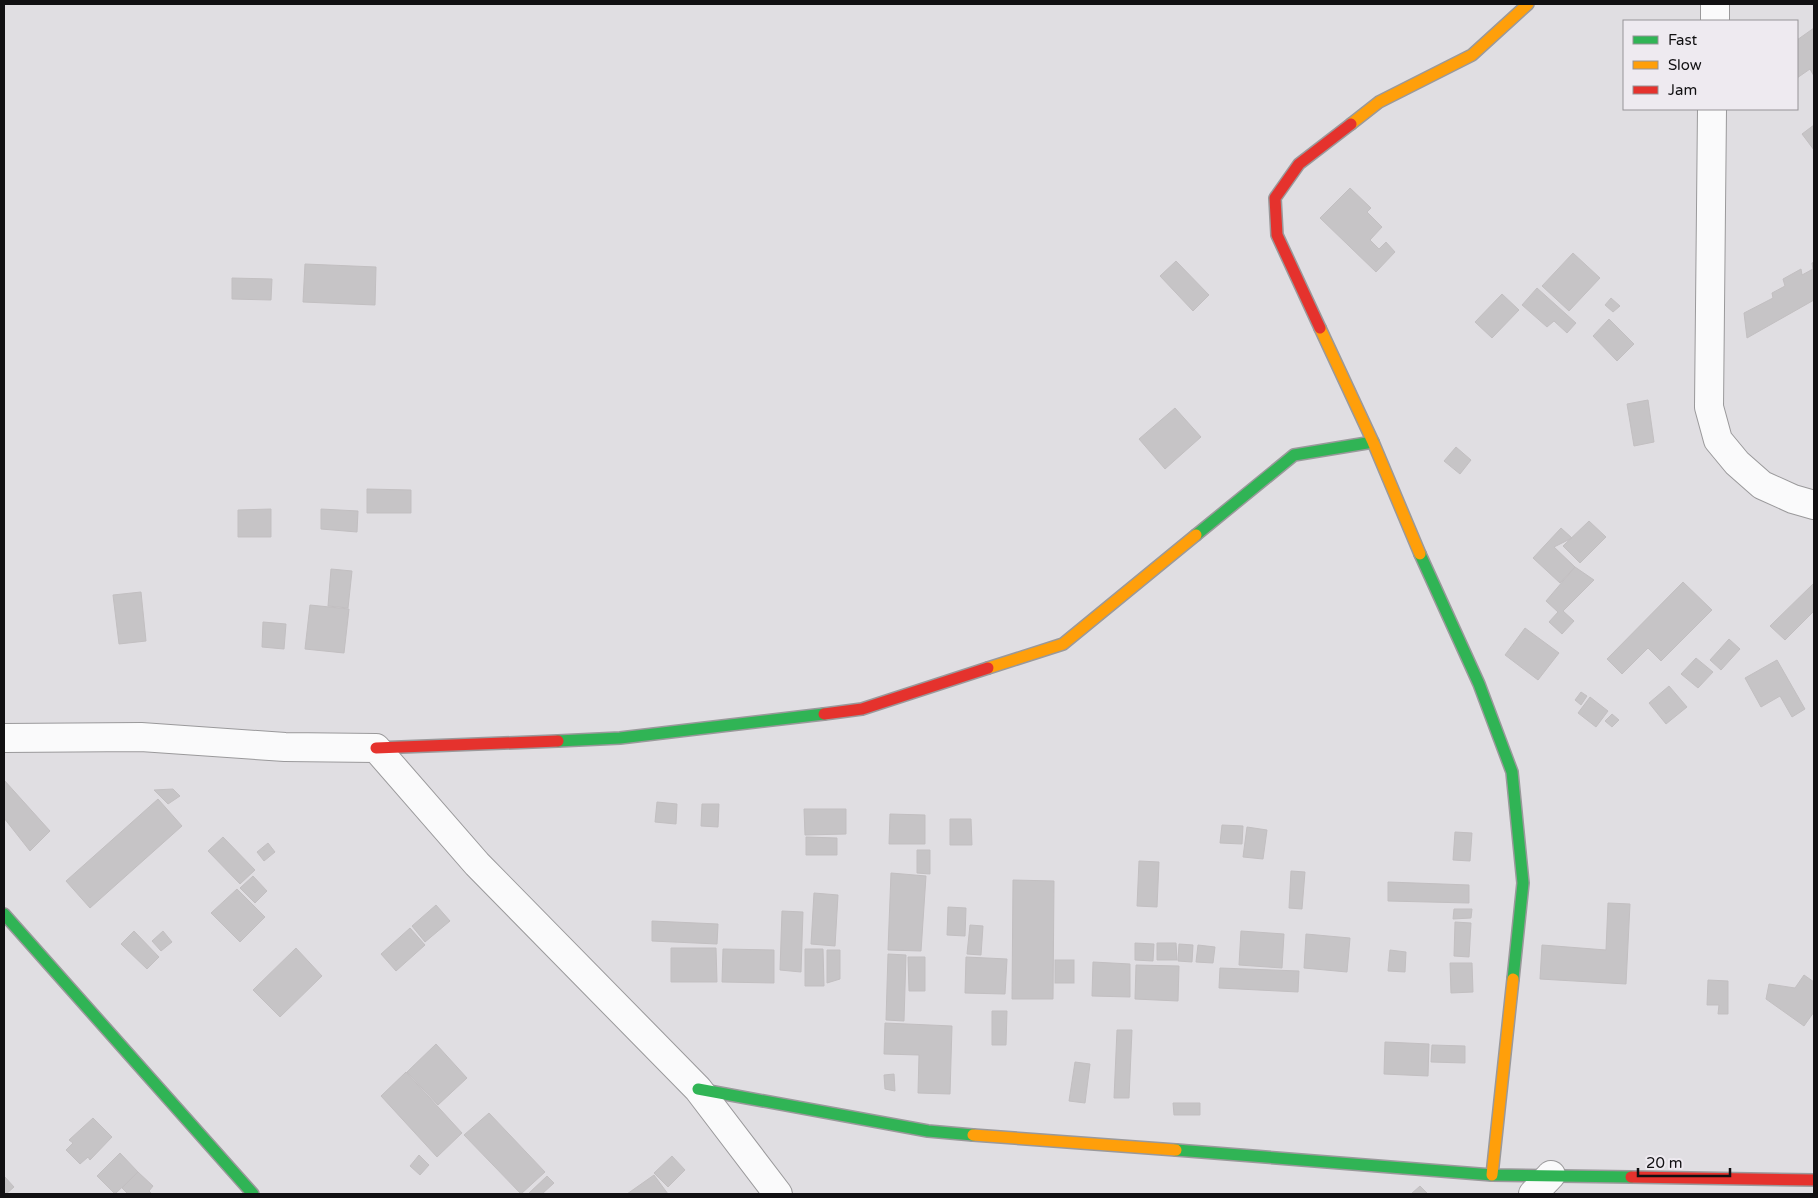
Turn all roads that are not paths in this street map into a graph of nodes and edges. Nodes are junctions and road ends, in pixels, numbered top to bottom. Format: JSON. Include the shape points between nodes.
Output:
{"nodes":[{"id":1,"x":1528,"y":4,"type":"edge"},
{"id":2,"x":1715,"y":4,"type":"edge"},
{"id":3,"x":1714,"y":20,"type":"edge"},
{"id":4,"x":1712,"y":110,"type":"edge"},
{"id":5,"x":1372,"y":442,"type":"junction"},
{"id":6,"x":1814,"y":504,"type":"edge"},
{"id":7,"x":4,"y":738,"type":"edge"},
{"id":8,"x":376,"y":748,"type":"junction"},
{"id":9,"x":4,"y":914,"type":"edge"},
{"id":10,"x":698,"y":1089,"type":"junction"},
{"id":11,"x":1492,"y":1175,"type":"junction"},
{"id":12,"x":1814,"y":1180,"type":"edge"},
{"id":13,"x":1542,"y":1185,"type":"edge"},
{"id":14,"x":253,"y":1194,"type":"edge"},
{"id":15,"x":778,"y":1194,"type":"edge"}],
"edges":[{"from":1,"to":5,"type":"street","via":[[1472,55],[1379,102],[1299,164],[1275,198],[1277,235]]},
{"from":2,"to":3,"type":"street"},
{"from":4,"to":6,"type":"street","via":[[1709,407],[1718,440],[1737,463],[1762,485],[1793,499]]},
{"from":5,"to":8,"type":"street","via":[[1294,455],[1064,644],[862,709],[620,738]]},
{"from":5,"to":11,"type":"street","via":[[1479,684],[1512,772],[1523,883]]},
{"from":7,"to":8,"type":"street","via":[[141,737],[285,747]]},
{"from":8,"to":10,"type":"street","via":[[477,864]]},
{"from":9,"to":14,"type":"street"},
{"from":10,"to":11,"type":"street","via":[[928,1131]]},
{"from":10,"to":15,"type":"street"},
{"from":11,"to":13,"type":"street"},
{"from":12,"to":13,"type":"street"}]}
